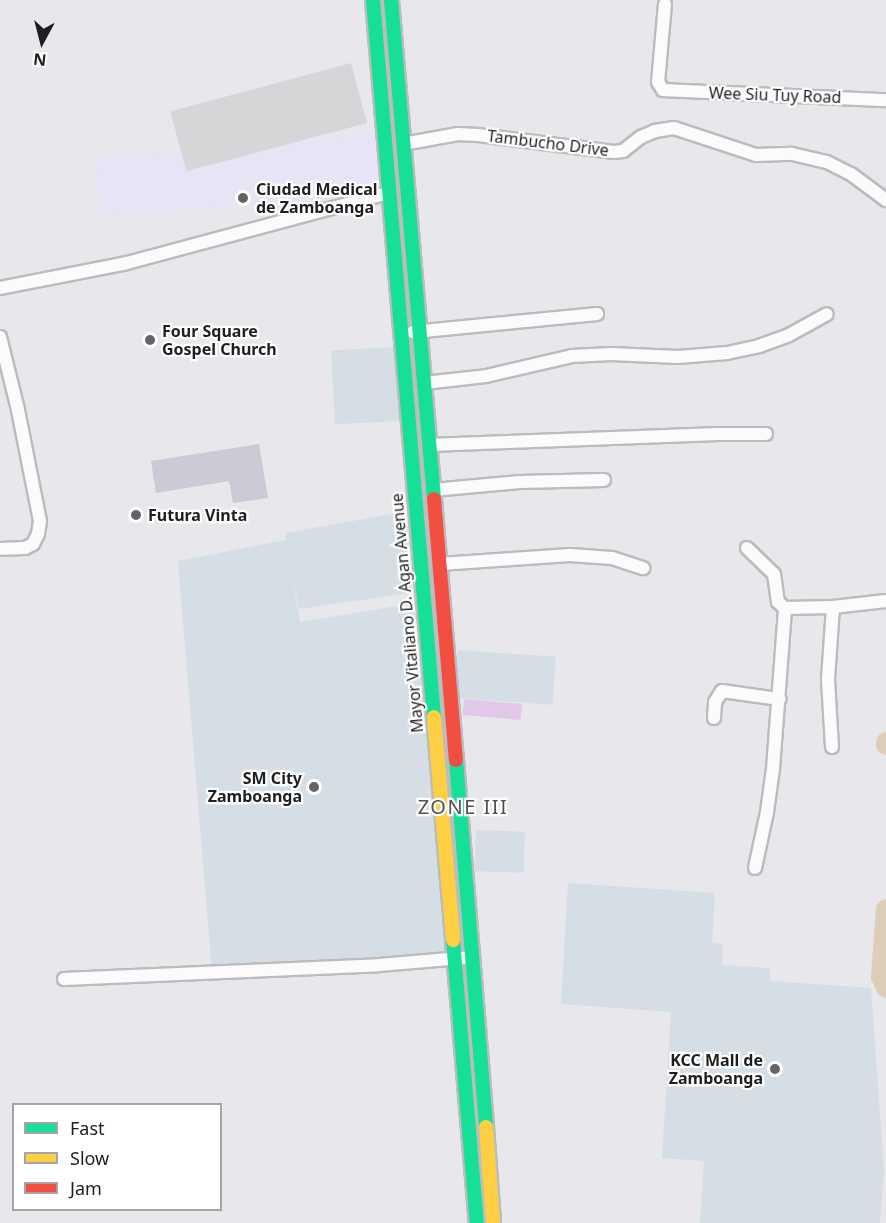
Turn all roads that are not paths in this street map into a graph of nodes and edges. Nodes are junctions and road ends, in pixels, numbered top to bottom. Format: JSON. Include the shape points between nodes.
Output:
{"nodes":[{"id":1,"x":373,"y":0,"type":"edge"},
{"id":2,"x":391,"y":0,"type":"edge"},
{"id":3,"x":665,"y":4,"type":"dead end"},
{"id":4,"x":886,"y":100,"type":"edge"},
{"id":5,"x":384,"y":136,"type":"junction"},
{"id":6,"x":403,"y":139,"type":"junction"},
{"id":7,"x":389,"y":193,"type":"junction"},
{"id":8,"x":886,"y":200,"type":"edge"},
{"id":9,"x":0,"y":288,"type":"edge"},
{"id":10,"x":597,"y":314,"type":"dead end"},
{"id":11,"x":827,"y":314,"type":"dead end"},
{"id":12,"x":400,"y":332,"type":"junction"},
{"id":13,"x":418,"y":333,"type":"junction"},
{"id":14,"x":0,"y":337,"type":"edge"},
{"id":15,"x":424,"y":383,"type":"junction"},
{"id":16,"x":766,"y":434,"type":"dead end"},
{"id":17,"x":429,"y":445,"type":"junction"},
{"id":18,"x":604,"y":480,"type":"dead end"},
{"id":19,"x":434,"y":490,"type":"junction"},
{"id":20,"x":747,"y":548,"type":"dead end"},
{"id":21,"x":0,"y":549,"type":"edge"},
{"id":22,"x":440,"y":564,"type":"junction"},
{"id":23,"x":642,"y":568,"type":"dead end"},
{"id":24,"x":886,"y":601,"type":"edge"},
{"id":25,"x":832,"y":607,"type":"junction"},
{"id":26,"x":785,"y":608,"type":"junction"},
{"id":27,"x":443,"y":617,"type":"junction"},
{"id":28,"x":423,"y":618,"type":"junction"},
{"id":29,"x":779,"y":699,"type":"junction"},
{"id":30,"x":714,"y":718,"type":"dead end"},
{"id":31,"x":832,"y":747,"type":"dead end"},
{"id":32,"x":754,"y":867,"type":"dead end"},
{"id":33,"x":473,"y":957,"type":"junction"},
{"id":34,"x":454,"y":959,"type":"junction"},
{"id":35,"x":64,"y":979,"type":"dead end"},
{"id":36,"x":479,"y":1028,"type":"junction"},
{"id":37,"x":460,"y":1029,"type":"junction"},
{"id":38,"x":477,"y":1223,"type":"edge"},
{"id":39,"x":493,"y":1223,"type":"edge"}],
"edges":[{"from":1,"to":5,"type":"main road","name":"Mayor Vitaliano D. Agan Avenue"},
{"from":2,"to":6,"type":"main road"},
{"from":3,"to":4,"type":"street","name":"Wee Siu Tuy Road","via":[[658,82],[663,90]]},
{"from":5,"to":6,"type":"main road"},
{"from":5,"to":7,"type":"main road","name":"Mayor Vitaliano D. Agan Avenue"},
{"from":6,"to":8,"type":"street","name":"Tambucho Drive","via":[[478,135],[614,152],[623,151],[655,131],[674,128],[756,155],[792,154],[827,162]]},
{"from":6,"to":13,"type":"main road"},
{"from":7,"to":9,"type":"street","via":[[106,267]]},
{"from":7,"to":12,"type":"main road","name":"Mayor Vitaliano D. Agan Avenue"},
{"from":10,"to":13,"type":"street"},
{"from":11,"to":15,"type":"street","via":[[789,335],[735,351],[678,357],[572,356],[486,376]]},
{"from":12,"to":13,"type":"street"},
{"from":12,"to":28,"type":"main road","name":"Mayor Vitaliano D. Agan Avenue"},
{"from":13,"to":15,"type":"main road"},
{"from":14,"to":21,"type":"street","via":[[40,521],[33,544]]},
{"from":15,"to":17,"type":"main road"},
{"from":16,"to":17,"type":"street"},
{"from":17,"to":19,"type":"main road"},
{"from":18,"to":19,"type":"street"},
{"from":19,"to":22,"type":"main road"},
{"from":20,"to":26,"type":"street","via":[[774,574],[778,602]]},
{"from":22,"to":23,"type":"street","via":[[570,555],[612,558]]},
{"from":22,"to":27,"type":"main road"},
{"from":24,"to":25,"type":"street"},
{"from":25,"to":26,"type":"street"},
{"from":25,"to":31,"type":"street","via":[[828,679]]},
{"from":26,"to":29,"type":"street"},
{"from":27,"to":28,"type":"main road"},
{"from":27,"to":33,"type":"main road"},
{"from":28,"to":34,"type":"main road","name":"Mayor Vitaliano D. Agan Avenue"},
{"from":29,"to":30,"type":"street","via":[[722,691],[715,702]]},
{"from":29,"to":32,"type":"street","via":[[767,812]]},
{"from":33,"to":34,"type":"street"},
{"from":33,"to":36,"type":"main road"},
{"from":34,"to":35,"type":"street"},
{"from":34,"to":37,"type":"main road","name":"Mayor Vitaliano D. Agan Avenue"},
{"from":36,"to":37,"type":"main road"},
{"from":36,"to":39,"type":"main road"},
{"from":37,"to":38,"type":"main road","name":"Mayor Vitaliano D. Agan Avenue"}]}
